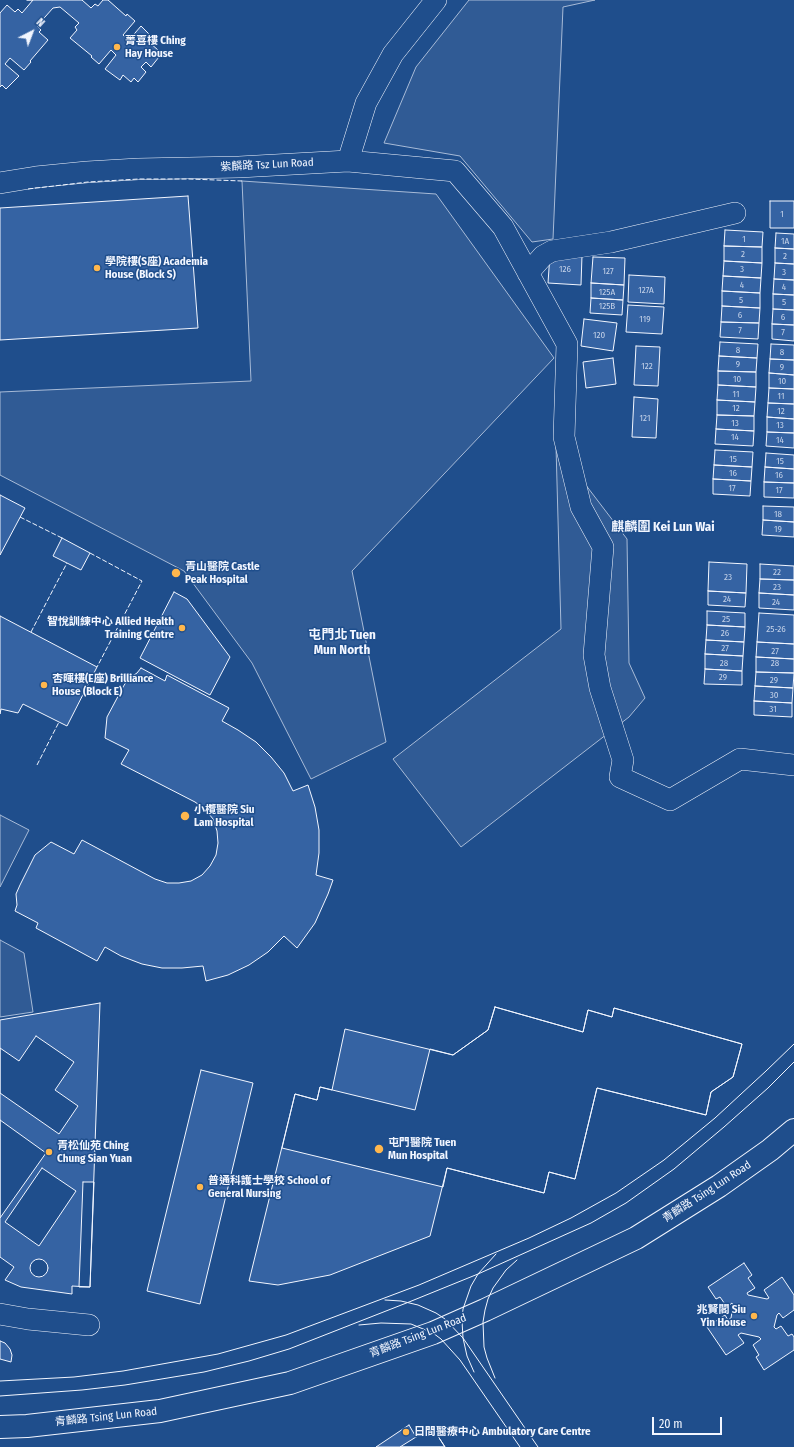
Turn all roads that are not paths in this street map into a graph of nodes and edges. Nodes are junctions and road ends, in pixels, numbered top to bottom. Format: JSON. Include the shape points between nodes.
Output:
{"nodes":[{"id":1,"x":435,"y":2,"type":"edge"},
{"id":2,"x":348,"y":161,"type":"junction"},
{"id":3,"x":0,"y":183,"type":"edge"},
{"id":4,"x":735,"y":214,"type":"dead end"},
{"id":5,"x":528,"y":273,"type":"junction"},
{"id":6,"x":794,"y":765,"type":"edge"},
{"id":7,"x":794,"y":1130,"type":"edge"},
{"id":8,"x":0,"y":1314,"type":"edge"},
{"id":9,"x":89,"y":1325,"type":"dead end"},
{"id":10,"x":0,"y":1427,"type":"edge"}],
"edges":[{"from":1,"to":2,"type":"street","via":[[393,54],[366,103]]},
{"from":2,"to":3,"type":"street","name":"紫麟路 Tsz Lun Road","via":[[87,172]]},
{"from":2,"to":5,"type":"street","name":"紫麟路 Tsz Lun Road","via":[[455,171],[503,227]]},
{"from":4,"to":5,"type":"street","via":[[611,242],[552,251],[543,256]]},
{"from":5,"to":6,"type":"street","name":"紫麟路 Tsz Lun Road","via":[[567,344],[564,437],[581,507],[603,547],[594,655],[600,688],[623,760],[620,777],[670,800],[740,759]]},
{"from":7,"to":10,"type":"street","name":"青麟路 Tsing Lun Road","via":[[719,1186],[636,1238],[433,1333],[290,1383],[160,1411]]},
{"from":8,"to":9,"type":"street"}]}
